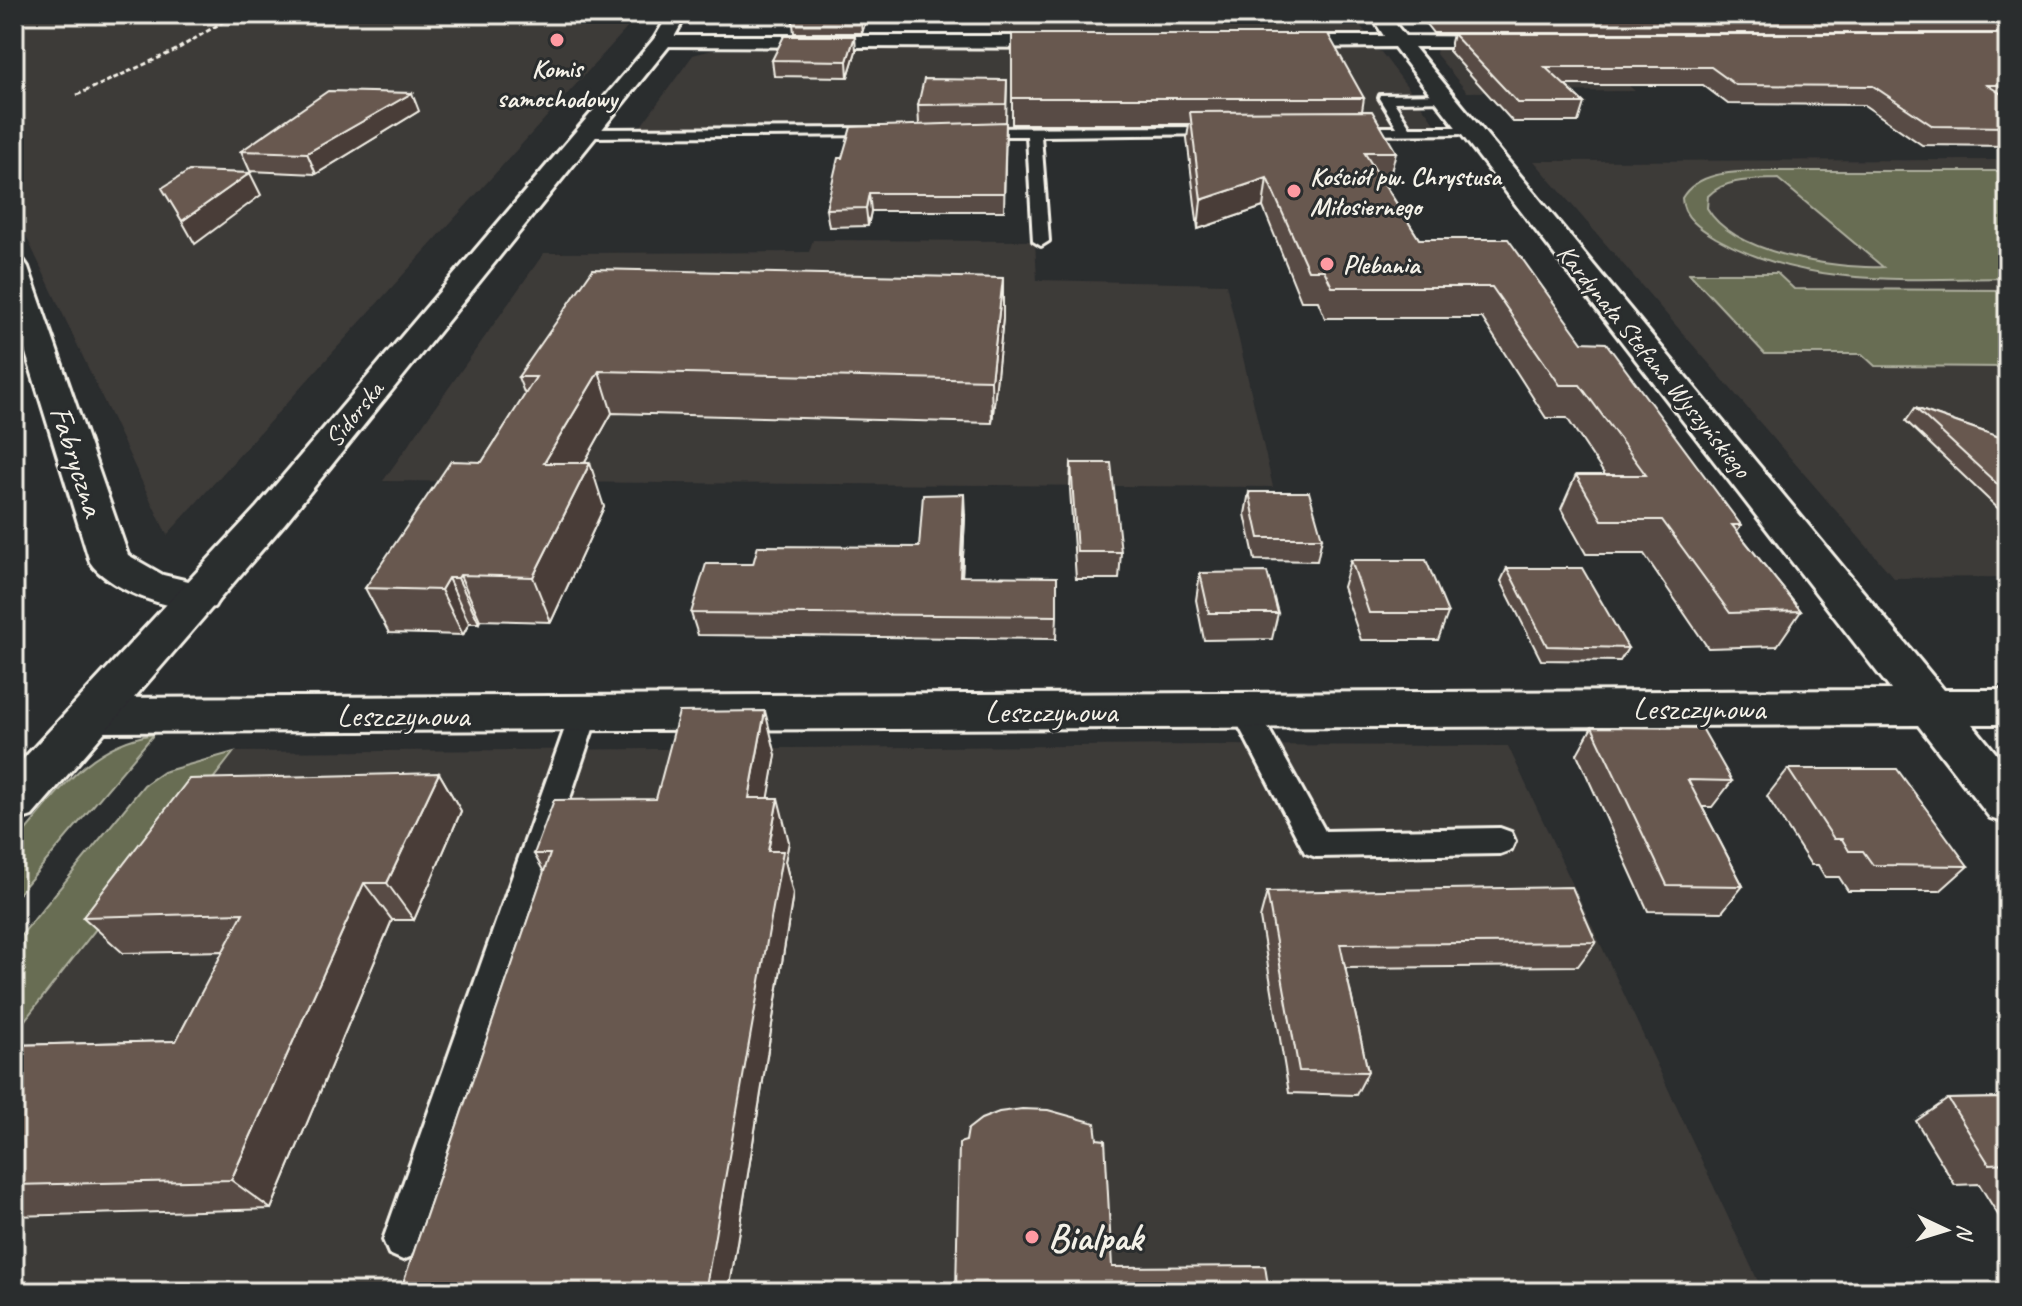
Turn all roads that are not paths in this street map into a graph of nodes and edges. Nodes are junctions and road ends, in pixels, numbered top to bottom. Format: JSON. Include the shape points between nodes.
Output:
{"nodes":[{"id":1,"x":1377,"y":14,"type":"edge"},
{"id":2,"x":670,"y":28,"type":"edge"},
{"id":3,"x":1399,"y":41,"type":"junction"},
{"id":4,"x":1527,"y":41,"type":"edge"},
{"id":5,"x":1084,"y":42,"type":"edge"},
{"id":6,"x":1258,"y":42,"type":"edge"},
{"id":7,"x":1444,"y":98,"type":"junction"},
{"id":8,"x":1236,"y":131,"type":"edge"},
{"id":9,"x":1329,"y":131,"type":"edge"},
{"id":10,"x":1406,"y":131,"type":"junction"},
{"id":11,"x":1471,"y":131,"type":"junction"},
{"id":12,"x":893,"y":132,"type":"edge"},
{"id":13,"x":956,"y":132,"type":"edge"},
{"id":14,"x":1034,"y":132,"type":"junction"},
{"id":15,"x":586,"y":133,"type":"junction"},
{"id":16,"x":1041,"y":241,"type":"dead end"},
{"id":17,"x":17,"y":288,"type":"edge"},
{"id":18,"x":199,"y":597,"type":"junction"},
{"id":19,"x":1930,"y":707,"type":"junction"},
{"id":20,"x":2008,"y":707,"type":"edge"},
{"id":21,"x":1245,"y":711,"type":"junction"},
{"id":22,"x":584,"y":714,"type":"junction"},
{"id":23,"x":94,"y":715,"type":"junction"},
{"id":24,"x":14,"y":802,"type":"edge"},
{"id":25,"x":2008,"y":804,"type":"edge"},
{"id":26,"x":1500,"y":841,"type":"dead end"},
{"id":27,"x":403,"y":1240,"type":"dead end"}],
"edges":[{"from":1,"to":3,"type":"street","name":"Kardynała Stefana Wyszyńskiego"},
{"from":2,"to":5,"type":"street"},
{"from":2,"to":15,"type":"street","name":"Sidorska"},
{"from":3,"to":4,"type":"street"},
{"from":3,"to":6,"type":"street"},
{"from":3,"to":7,"type":"street","name":"Kardynała Stefana Wyszyńskiego"},
{"from":7,"to":10,"type":"lane","via":[[1385,98]]},
{"from":7,"to":11,"type":"street","name":"Kardynała Stefana Wyszyńskiego"},
{"from":8,"to":14,"type":"lane"},
{"from":9,"to":10,"type":"lane"},
{"from":10,"to":11,"type":"lane"},
{"from":11,"to":19,"type":"street","name":"Kardynała Stefana Wyszyńskiego"},
{"from":12,"to":15,"type":"lane"},
{"from":13,"to":14,"type":"lane"},
{"from":14,"to":16,"type":"lane"},
{"from":15,"to":18,"type":"street","name":"Sidorska"},
{"from":17,"to":18,"type":"street","name":"Fabryczna","via":[[110,562],[151,586]]},
{"from":18,"to":23,"type":"street","name":"Sidorska"},
{"from":19,"to":20,"type":"street","name":"Leszczynowa"},
{"from":19,"to":21,"type":"street","name":"Leszczynowa"},
{"from":19,"to":25,"type":"street","name":"Kardynała Stefana Wyszyńskiego"},
{"from":21,"to":22,"type":"street","name":"Leszczynowa"},
{"from":21,"to":26,"type":"lane","via":[[1316,844]]},
{"from":22,"to":23,"type":"street","name":"Leszczynowa"},
{"from":22,"to":27,"type":"lane"},
{"from":23,"to":24,"type":"street","name":"Sidorska"}]}
